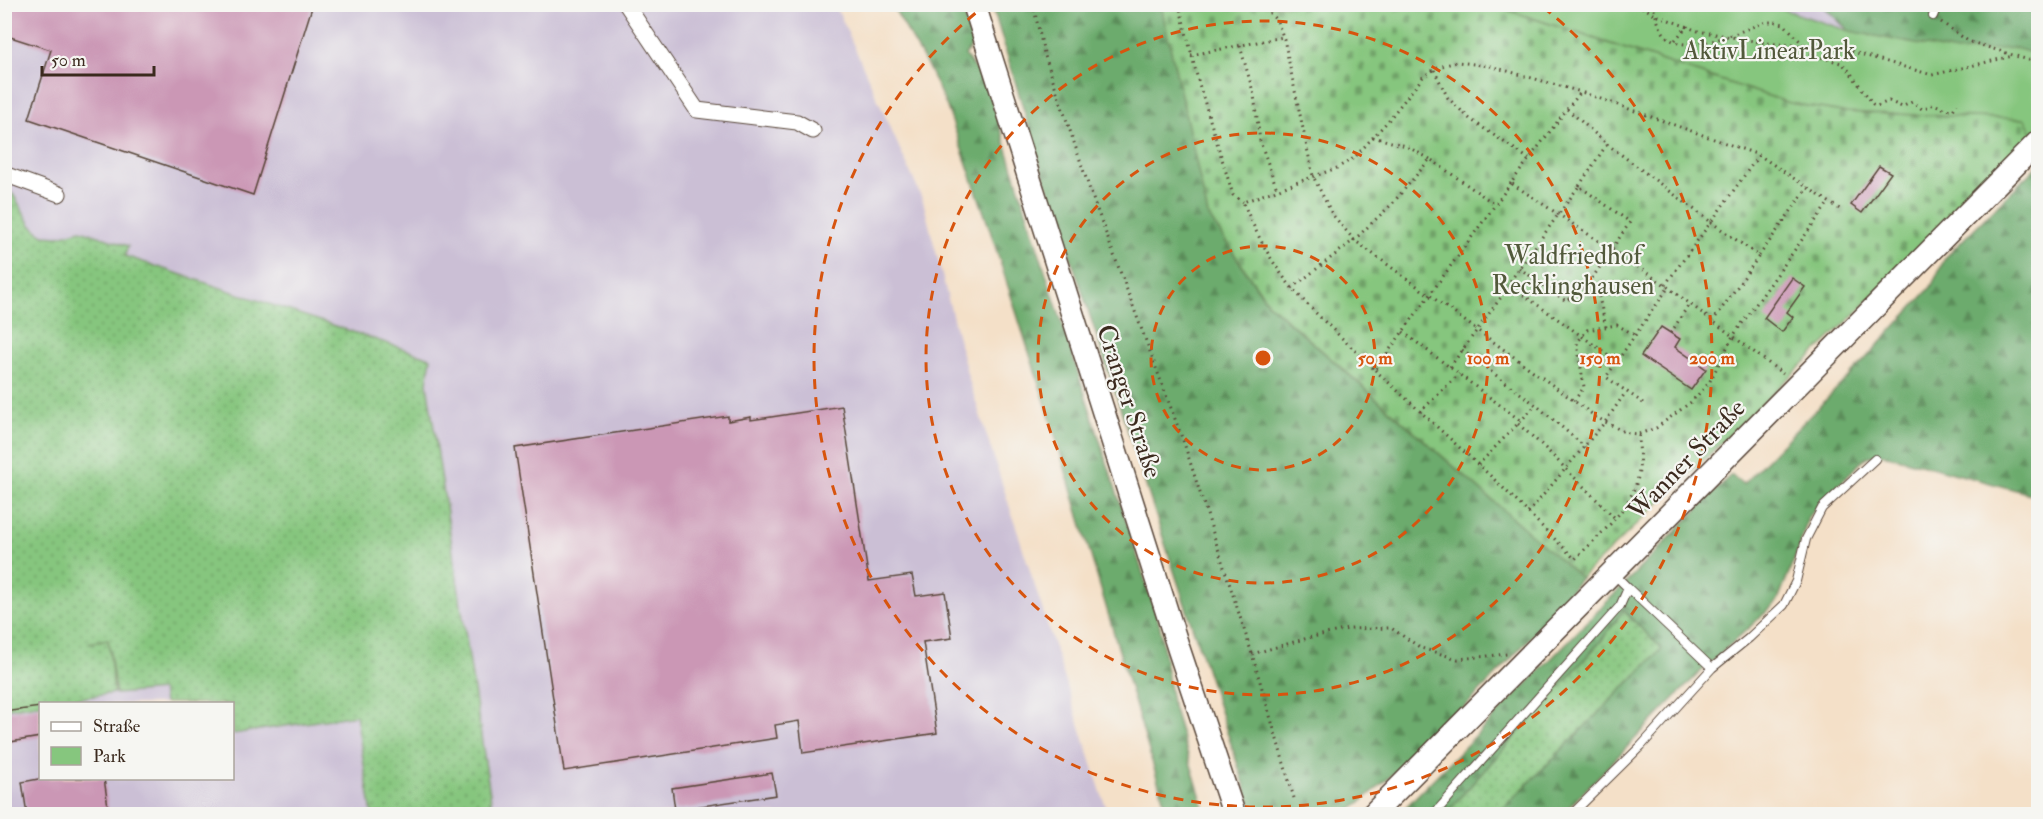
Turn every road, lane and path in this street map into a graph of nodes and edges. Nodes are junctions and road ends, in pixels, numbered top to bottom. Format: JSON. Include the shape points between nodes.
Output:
{"nodes":[{"id":1,"x":626,"y":4,"type":"edge"},
{"id":2,"x":974,"y":4,"type":"edge"},
{"id":3,"x":1033,"y":4,"type":"edge"},
{"id":4,"x":1179,"y":4,"type":"edge"},
{"id":5,"x":1261,"y":4,"type":"edge"},
{"id":6,"x":1637,"y":4,"type":"edge"},
{"id":7,"x":1652,"y":4,"type":"edge"},
{"id":8,"x":1910,"y":4,"type":"edge"},
{"id":9,"x":1938,"y":4,"type":"edge"},
{"id":10,"x":1656,"y":15,"type":"junction"},
{"id":11,"x":1933,"y":16,"type":"junction"},
{"id":12,"x":1690,"y":23,"type":"dead end"},
{"id":13,"x":1686,"y":27,"type":"junction"},
{"id":14,"x":1725,"y":36,"type":"junction"},
{"id":15,"x":1283,"y":37,"type":"junction"},
{"id":16,"x":1676,"y":40,"type":"dead end"},
{"id":17,"x":1240,"y":46,"type":"junction"},
{"id":18,"x":1806,"y":46,"type":"junction"},
{"id":19,"x":1191,"y":55,"type":"junction"},
{"id":20,"x":2013,"y":56,"type":"junction"},
{"id":21,"x":2038,"y":63,"type":"edge"},
{"id":22,"x":1434,"y":70,"type":"junction"},
{"id":23,"x":1581,"y":92,"type":"junction"},
{"id":24,"x":1957,"y":104,"type":"dead end"},
{"id":25,"x":1567,"y":109,"type":"junction"},
{"id":26,"x":813,"y":131,"type":"dead end"},
{"id":27,"x":1373,"y":137,"type":"junction"},
{"id":28,"x":2038,"y":142,"type":"edge"},
{"id":29,"x":1607,"y":144,"type":"junction"},
{"id":30,"x":1759,"y":155,"type":"junction"},
{"id":31,"x":1430,"y":159,"type":"junction"},
{"id":32,"x":1529,"y":160,"type":"junction"},
{"id":33,"x":4,"y":174,"type":"edge"},
{"id":34,"x":1313,"y":176,"type":"junction"},
{"id":35,"x":1511,"y":183,"type":"junction"},
{"id":36,"x":1579,"y":186,"type":"junction"},
{"id":37,"x":1808,"y":187,"type":"junction"},
{"id":38,"x":1276,"y":189,"type":"junction"},
{"id":39,"x":59,"y":194,"type":"dead end"},
{"id":40,"x":1243,"y":202,"type":"junction"},
{"id":41,"x":1829,"y":202,"type":"junction"},
{"id":42,"x":1496,"y":205,"type":"junction"},
{"id":43,"x":1841,"y":210,"type":"dead end"},
{"id":44,"x":1558,"y":214,"type":"junction"},
{"id":45,"x":1711,"y":222,"type":"junction"},
{"id":46,"x":1354,"y":240,"type":"junction"},
{"id":47,"x":1611,"y":250,"type":"junction"},
{"id":48,"x":1759,"y":256,"type":"junction"},
{"id":49,"x":1519,"y":268,"type":"junction"},
{"id":50,"x":1510,"y":285,"type":"junction"},
{"id":51,"x":1591,"y":285,"type":"junction"},
{"id":52,"x":1667,"y":287,"type":"junction"},
{"id":53,"x":1292,"y":288,"type":"junction"},
{"id":54,"x":1430,"y":296,"type":"junction"},
{"id":55,"x":1689,"y":303,"type":"junction"},
{"id":56,"x":1713,"y":321,"type":"junction"},
{"id":57,"x":1606,"y":327,"type":"junction"},
{"id":58,"x":1477,"y":330,"type":"junction"},
{"id":59,"x":1403,"y":332,"type":"junction"},
{"id":60,"x":1671,"y":333,"type":"dead end"},
{"id":61,"x":1635,"y":335,"type":"junction"},
{"id":62,"x":1733,"y":336,"type":"junction"},
{"id":63,"x":1581,"y":337,"type":"junction"},
{"id":64,"x":1462,"y":350,"type":"junction"},
{"id":65,"x":1617,"y":362,"type":"junction"},
{"id":66,"x":1450,"y":367,"type":"junction"},
{"id":67,"x":1374,"y":370,"type":"junction"},
{"id":68,"x":1459,"y":374,"type":"junction"},
{"id":69,"x":1798,"y":386,"type":"junction"},
{"id":70,"x":1626,"y":392,"type":"junction"},
{"id":71,"x":1574,"y":401,"type":"junction"},
{"id":72,"x":1643,"y":403,"type":"dead end"},
{"id":73,"x":1536,"y":405,"type":"junction"},
{"id":74,"x":1420,"y":412,"type":"junction"},
{"id":75,"x":1520,"y":422,"type":"junction"},
{"id":76,"x":1605,"y":422,"type":"junction"},
{"id":77,"x":1640,"y":434,"type":"junction"},
{"id":78,"x":1585,"y":447,"type":"junction"},
{"id":79,"x":1875,"y":459,"type":"dead end"},
{"id":80,"x":1478,"y":465,"type":"junction"},
{"id":81,"x":1566,"y":470,"type":"junction"},
{"id":82,"x":1528,"y":513,"type":"junction"},
{"id":83,"x":1615,"y":518,"type":"junction"},
{"id":84,"x":1620,"y":581,"type":"junction"},
{"id":85,"x":1252,"y":654,"type":"junction"},
{"id":86,"x":1527,"y":660,"type":"junction"},
{"id":87,"x":1712,"y":668,"type":"junction"},
{"id":88,"x":1226,"y":789,"type":"junction"},
{"id":89,"x":1294,"y":798,"type":"dead end"},
{"id":90,"x":1217,"y":814,"type":"edge"},
{"id":91,"x":1234,"y":814,"type":"edge"},
{"id":92,"x":1373,"y":814,"type":"edge"},
{"id":93,"x":1434,"y":814,"type":"edge"},
{"id":94,"x":1572,"y":814,"type":"edge"}],
"edges":[{"from":1,"to":26,"type":"street","via":[[697,110],[797,122]]},
{"from":2,"to":88,"type":"street","name":"Cranger Straße"},
{"from":3,"to":85,"type":"path","via":[[1044,53],[1077,152],[1184,443]]},
{"from":4,"to":19,"type":"path"},
{"from":5,"to":15,"type":"path","via":[[1276,21]]},
{"from":6,"to":10,"type":"path"},
{"from":7,"to":10,"type":"path"},
{"from":8,"to":11,"type":"path"},
{"from":9,"to":11,"type":"lane"},
{"from":10,"to":13,"type":"path"},
{"from":10,"to":14,"type":"path","via":[[1666,37],[1675,42],[1701,44]]},
{"from":11,"to":20,"type":"path","via":[[1968,41]]},
{"from":12,"to":13,"type":"path"},
{"from":13,"to":14,"type":"path"},
{"from":13,"to":16,"type":"path"},
{"from":14,"to":18,"type":"path"},
{"from":14,"to":18,"type":"path","via":[[1775,22],[1791,29]]},
{"from":15,"to":17,"type":"path"},
{"from":15,"to":34,"type":"path"},
{"from":17,"to":19,"type":"path"},
{"from":17,"to":38,"type":"path","via":[[1254,95],[1260,141]]},
{"from":18,"to":20,"type":"path","via":[[1853,52],[1932,75]]},
{"from":18,"to":24,"type":"path","via":[[1814,55],[1847,68],[1877,106],[1889,101],[1902,107],[1912,102],[1922,109],[1934,104],[1953,110]]},
{"from":19,"to":40,"type":"path","via":[[1233,195]]},
{"from":20,"to":21,"type":"path"},
{"from":22,"to":23,"type":"path","via":[[1457,62],[1490,66]]},
{"from":22,"to":27,"type":"path"},
{"from":22,"to":32,"type":"path","via":[[1448,98],[1470,119]]},
{"from":23,"to":25,"type":"path"},
{"from":23,"to":30,"type":"path"},
{"from":25,"to":29,"type":"path"},
{"from":25,"to":32,"type":"path"},
{"from":27,"to":31,"type":"path","via":[[1399,143]]},
{"from":27,"to":34,"type":"path","via":[[1354,158]]},
{"from":28,"to":69,"type":"street","name":"Wanner Straße"},
{"from":29,"to":36,"type":"path"},
{"from":29,"to":45,"type":"path"},
{"from":30,"to":37,"type":"path"},
{"from":30,"to":45,"type":"path"},
{"from":31,"to":42,"type":"path"},
{"from":31,"to":46,"type":"path","via":[[1392,204]]},
{"from":32,"to":35,"type":"path"},
{"from":33,"to":39,"type":"street"},
{"from":34,"to":38,"type":"path"},
{"from":34,"to":46,"type":"path","via":[[1332,214]]},
{"from":35,"to":42,"type":"path"},
{"from":35,"to":44,"type":"path"},
{"from":36,"to":44,"type":"path"},
{"from":36,"to":47,"type":"path","via":[[1630,222]]},
{"from":37,"to":41,"type":"path"},
{"from":37,"to":48,"type":"path"},
{"from":38,"to":40,"type":"path"},
{"from":40,"to":53,"type":"path","via":[[1265,250]]},
{"from":41,"to":43,"type":"path"},
{"from":41,"to":62,"type":"path"},
{"from":42,"to":54,"type":"path"},
{"from":44,"to":47,"type":"path"},
{"from":44,"to":49,"type":"path"},
{"from":45,"to":48,"type":"path"},
{"from":45,"to":52,"type":"path"},
{"from":46,"to":53,"type":"path"},
{"from":46,"to":54,"type":"path"},
{"from":47,"to":51,"type":"path"},
{"from":47,"to":52,"type":"path"},
{"from":48,"to":56,"type":"path"},
{"from":49,"to":50,"type":"path"},
{"from":49,"to":51,"type":"path","via":[[1566,300]]},
{"from":50,"to":58,"type":"path"},
{"from":50,"to":63,"type":"path"},
{"from":51,"to":57,"type":"path","via":[[1598,293]]},
{"from":52,"to":55,"type":"path"},
{"from":52,"to":61,"type":"path"},
{"from":53,"to":67,"type":"path"},
{"from":54,"to":58,"type":"path"},
{"from":54,"to":59,"type":"path"},
{"from":55,"to":56,"type":"path"},
{"from":55,"to":60,"type":"path"},
{"from":56,"to":62,"type":"path"},
{"from":57,"to":61,"type":"path","via":[[1617,324]]},
{"from":57,"to":63,"type":"path","via":[[1587,330]]},
{"from":58,"to":64,"type":"path"},
{"from":58,"to":71,"type":"path"},
{"from":59,"to":66,"type":"path"},
{"from":59,"to":67,"type":"path"},
{"from":61,"to":65,"type":"path"},
{"from":62,"to":69,"type":"path"},
{"from":62,"to":77,"type":"path","via":[[1709,383],[1691,402],[1656,428]]},
{"from":63,"to":65,"type":"path"},
{"from":63,"to":71,"type":"path","via":[[1577,342],[1584,387]]},
{"from":64,"to":66,"type":"path"},
{"from":64,"to":73,"type":"path"},
{"from":65,"to":70,"type":"path","via":[[1606,377]]},
{"from":66,"to":68,"type":"path"},
{"from":67,"to":74,"type":"path"},
{"from":68,"to":74,"type":"path"},
{"from":68,"to":75,"type":"path"},
{"from":69,"to":84,"type":"street","name":"Wanner Straße"},
{"from":70,"to":72,"type":"path"},
{"from":70,"to":76,"type":"path"},
{"from":71,"to":76,"type":"path"},
{"from":73,"to":75,"type":"path"},
{"from":73,"to":78,"type":"path"},
{"from":74,"to":80,"type":"path"},
{"from":75,"to":80,"type":"path"},
{"from":75,"to":81,"type":"path"},
{"from":76,"to":77,"type":"path","via":[[1626,433]]},
{"from":76,"to":78,"type":"path"},
{"from":77,"to":83,"type":"path","via":[[1638,480]]},
{"from":78,"to":81,"type":"path"},
{"from":79,"to":87,"type":"lane","via":[[1822,508],[1806,539],[1796,581],[1784,605]]},
{"from":80,"to":82,"type":"path"},
{"from":81,"to":82,"type":"path"},
{"from":81,"to":83,"type":"path"},
{"from":82,"to":83,"type":"path","via":[[1575,559]]},
{"from":84,"to":86,"type":"street","name":"Wanner Straße"},
{"from":84,"to":87,"type":"lane"},
{"from":84,"to":93,"type":"lane","via":[[1620,606]]},
{"from":85,"to":86,"type":"path","via":[[1348,629],[1391,628],[1421,648],[1458,659],[1501,653]]},
{"from":85,"to":89,"type":"path"},
{"from":86,"to":92,"type":"street","name":"Wanner Straße"},
{"from":87,"to":94,"type":"lane"},
{"from":88,"to":90,"type":"street"},
{"from":88,"to":91,"type":"street","name":"Cranger Straße"}]}
